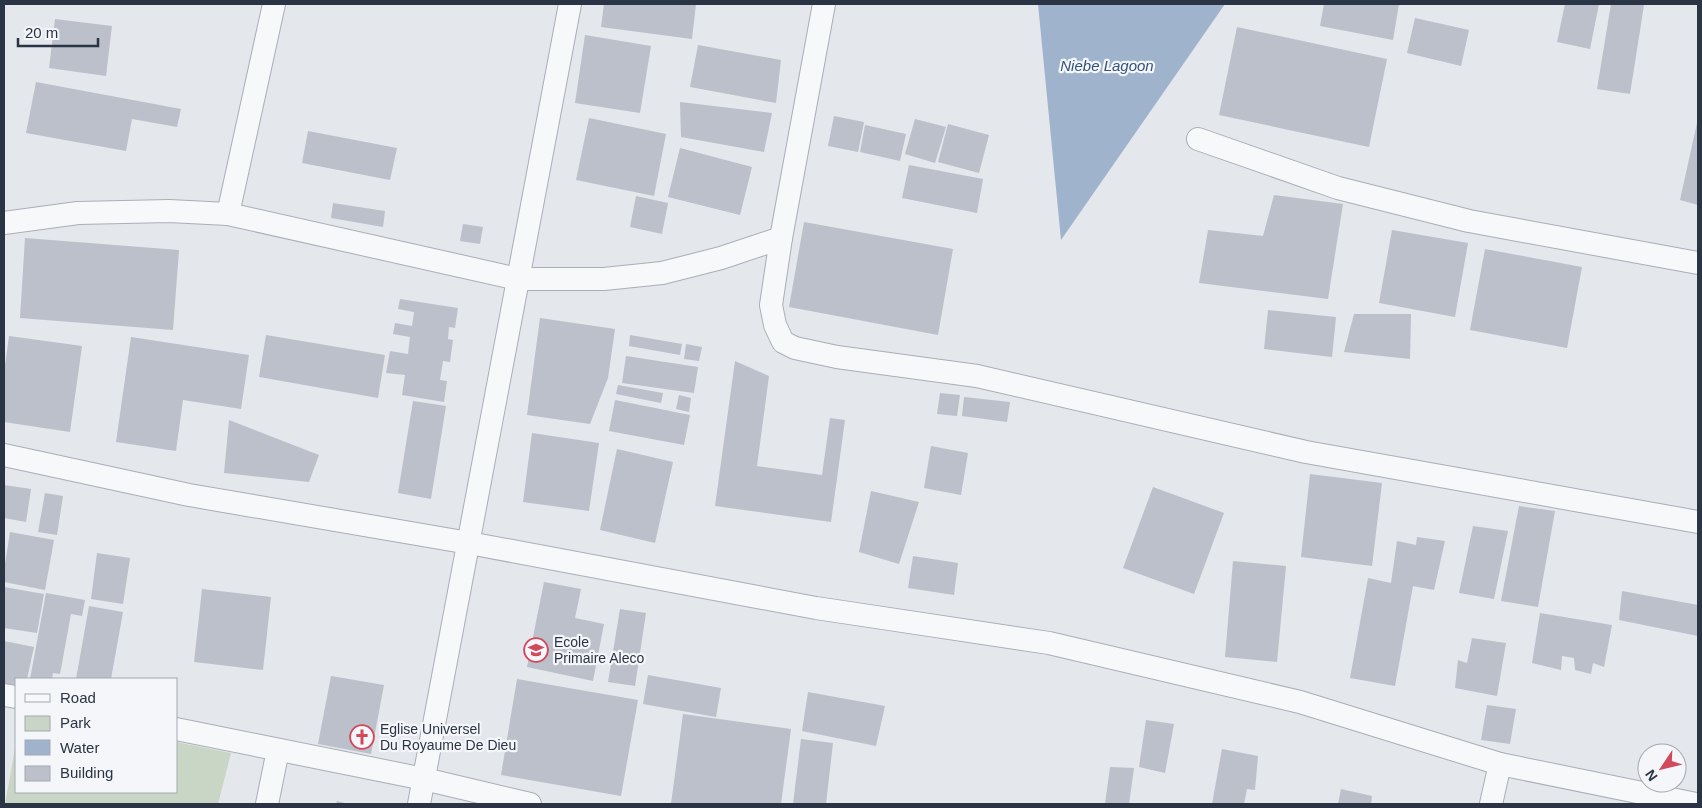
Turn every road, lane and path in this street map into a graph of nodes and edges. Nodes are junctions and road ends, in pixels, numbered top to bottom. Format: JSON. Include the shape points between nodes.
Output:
{"nodes":[{"id":1,"x":274,"y":4,"type":"edge"},
{"id":2,"x":570,"y":4,"type":"edge"},
{"id":3,"x":824,"y":4,"type":"edge"},
{"id":4,"x":1198,"y":139,"type":"dead end"},
{"id":5,"x":228,"y":214,"type":"junction"},
{"id":6,"x":4,"y":222,"type":"edge"},
{"id":7,"x":780,"y":238,"type":"junction"},
{"id":8,"x":1698,"y":262,"type":"edge"},
{"id":9,"x":518,"y":279,"type":"junction"},
{"id":10,"x":4,"y":455,"type":"edge"},
{"id":11,"x":1698,"y":522,"type":"edge"},
{"id":12,"x":469,"y":543,"type":"junction"},
{"id":13,"x":178,"y":730,"type":"edge"},
{"id":14,"x":278,"y":750,"type":"junction"},
{"id":15,"x":1500,"y":764,"type":"junction"},
{"id":16,"x":424,"y":779,"type":"junction"},
{"id":17,"x":267,"y":804,"type":"edge"},
{"id":18,"x":419,"y":804,"type":"edge"},
{"id":19,"x":530,"y":804,"type":"edge"},
{"id":20,"x":1491,"y":804,"type":"edge"},
{"id":21,"x":1696,"y":804,"type":"edge"}],
"edges":[{"from":1,"to":5,"type":"street"},
{"from":2,"to":9,"type":"street"},
{"from":3,"to":7,"type":"street"},
{"from":4,"to":8,"type":"street","via":[[1338,188],[1460,218]]},
{"from":5,"to":6,"type":"street","via":[[169,211],[78,214]]},
{"from":5,"to":9,"type":"street"},
{"from":7,"to":9,"type":"street","via":[[662,273],[604,279]]},
{"from":7,"to":11,"type":"street","via":[[771,304],[775,325],[783,342],[795,348],[837,357],[977,376],[1306,452]]},
{"from":9,"to":12,"type":"street"},
{"from":10,"to":12,"type":"street","via":[[189,495]]},
{"from":12,"to":15,"type":"street","via":[[816,608],[1049,643],[1300,702]]},
{"from":12,"to":16,"type":"street"},
{"from":13,"to":14,"type":"street"},
{"from":14,"to":16,"type":"street"},
{"from":14,"to":17,"type":"street"},
{"from":15,"to":20,"type":"street"},
{"from":15,"to":21,"type":"street"},
{"from":16,"to":18,"type":"street"},
{"from":16,"to":19,"type":"street"}]}
